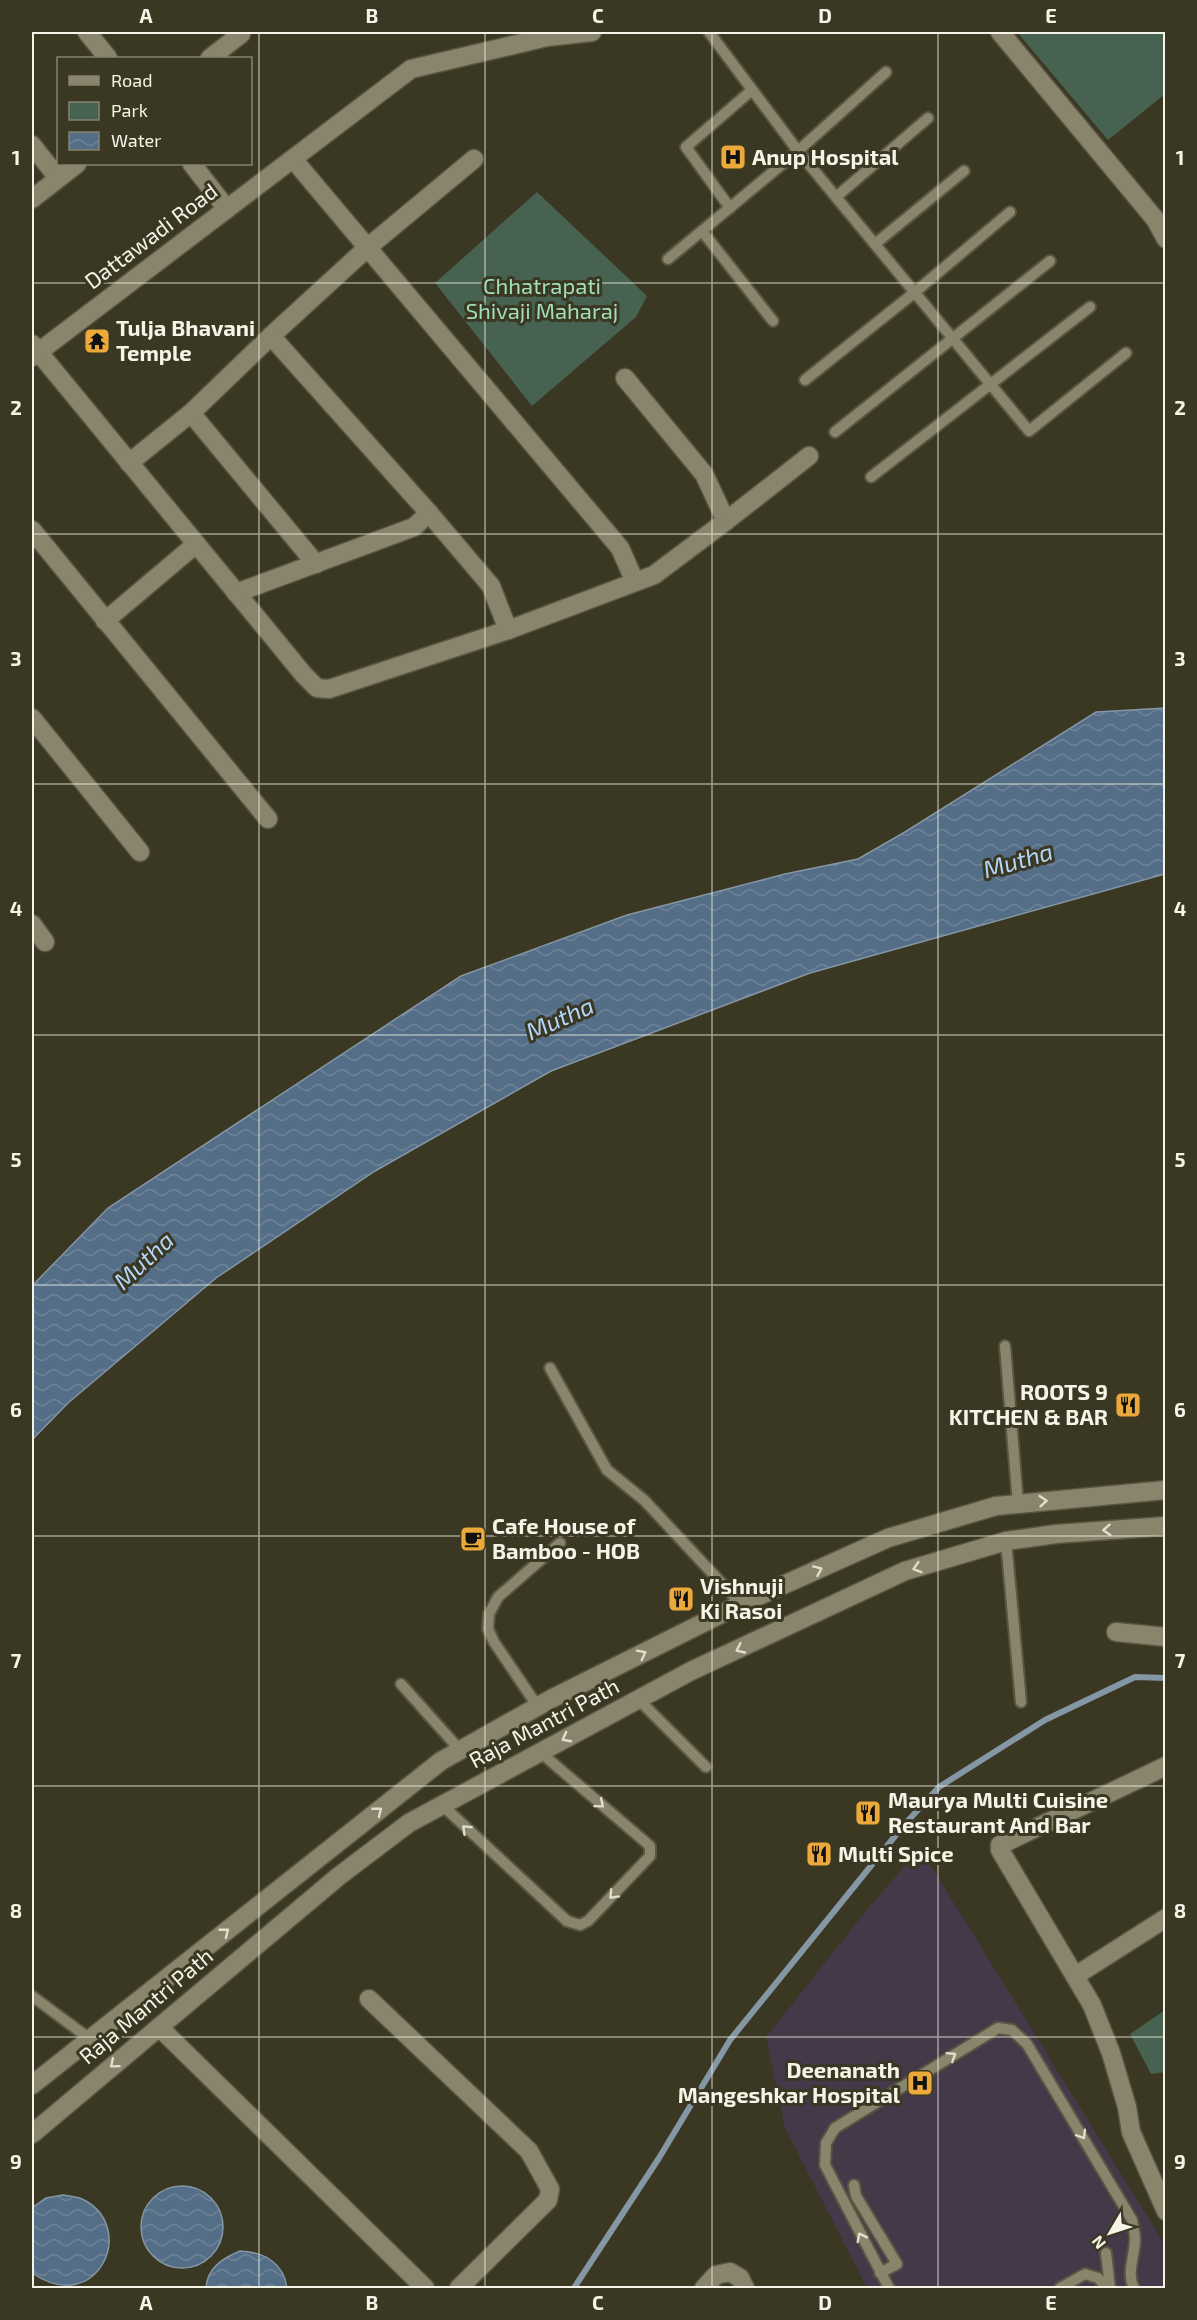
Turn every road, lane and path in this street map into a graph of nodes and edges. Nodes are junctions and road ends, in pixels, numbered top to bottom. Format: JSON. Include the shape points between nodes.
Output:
{"nodes":[{"id":1,"x":87,"y":32,"type":"edge"},
{"id":2,"x":239,"y":32,"type":"edge"},
{"id":3,"x":592,"y":32,"type":"edge"},
{"id":4,"x":709,"y":32,"type":"edge"},
{"id":5,"x":1000,"y":32,"type":"edge"},
{"id":6,"x":107,"y":57,"type":"edge"},
{"id":7,"x":211,"y":57,"type":"edge"},
{"id":8,"x":886,"y":72,"type":"dead end"},
{"id":9,"x":752,"y":90,"type":"junction"},
{"id":10,"x":928,"y":118,"type":"dead end"},
{"id":11,"x":32,"y":146,"type":"edge"},
{"id":12,"x":798,"y":151,"type":"junction"},
{"id":13,"x":293,"y":159,"type":"junction"},
{"id":14,"x":474,"y":159,"type":"dead end"},
{"id":15,"x":76,"y":165,"type":"edge"},
{"id":16,"x":193,"y":165,"type":"edge"},
{"id":17,"x":964,"y":171,"type":"dead end"},
{"id":18,"x":58,"y":178,"type":"junction"},
{"id":19,"x":836,"y":197,"type":"junction"},
{"id":20,"x":32,"y":200,"type":"edge"},
{"id":21,"x":730,"y":208,"type":"junction"},
{"id":22,"x":227,"y":209,"type":"junction"},
{"id":23,"x":1010,"y":212,"type":"dead end"},
{"id":24,"x":1160,"y":215,"type":"edge"},
{"id":25,"x":702,"y":231,"type":"junction"},
{"id":26,"x":1166,"y":239,"type":"edge"},
{"id":27,"x":875,"y":244,"type":"junction"},
{"id":28,"x":367,"y":248,"type":"junction"},
{"id":29,"x":668,"y":259,"type":"dead end"},
{"id":30,"x":1050,"y":261,"type":"dead end"},
{"id":31,"x":914,"y":293,"type":"junction"},
{"id":32,"x":1090,"y":307,"type":"dead end"},
{"id":33,"x":773,"y":321,"type":"dead end"},
{"id":34,"x":271,"y":336,"type":"junction"},
{"id":35,"x":952,"y":338,"type":"junction"},
{"id":36,"x":34,"y":351,"type":"edge"},
{"id":37,"x":1126,"y":353,"type":"dead end"},
{"id":38,"x":625,"y":378,"type":"dead end"},
{"id":39,"x":805,"y":380,"type":"dead end"},
{"id":40,"x":990,"y":384,"type":"junction"},
{"id":41,"x":191,"y":413,"type":"junction"},
{"id":42,"x":835,"y":432,"type":"dead end"},
{"id":43,"x":809,"y":456,"type":"dead end"},
{"id":44,"x":129,"y":463,"type":"junction"},
{"id":45,"x":871,"y":477,"type":"dead end"},
{"id":46,"x":429,"y":513,"type":"junction"},
{"id":47,"x":726,"y":521,"type":"junction"},
{"id":48,"x":32,"y":530,"type":"edge"},
{"id":49,"x":196,"y":544,"type":"junction"},
{"id":50,"x":316,"y":564,"type":"junction"},
{"id":51,"x":635,"y":582,"type":"junction"},
{"id":52,"x":236,"y":593,"type":"junction"},
{"id":53,"x":105,"y":621,"type":"junction"},
{"id":54,"x":508,"y":630,"type":"junction"},
{"id":55,"x":32,"y":718,"type":"edge"},
{"id":56,"x":268,"y":819,"type":"dead end"},
{"id":57,"x":140,"y":852,"type":"dead end"},
{"id":58,"x":32,"y":924,"type":"edge"},
{"id":59,"x":45,"y":942,"type":"dead end"},
{"id":60,"x":1005,"y":1346,"type":"dead end"},
{"id":61,"x":550,"y":1368,"type":"dead end"},
{"id":62,"x":1166,"y":1490,"type":"edge"},
{"id":63,"x":1018,"y":1504,"type":"junction"},
{"id":64,"x":1166,"y":1526,"type":"edge"},
{"id":65,"x":1006,"y":1540,"type":"junction"},
{"id":66,"x":560,"y":1543,"type":"dead end"},
{"id":67,"x":741,"y":1604,"type":"junction"},
{"id":68,"x":1116,"y":1632,"type":"dead end"},
{"id":69,"x":1166,"y":1637,"type":"edge"},
{"id":70,"x":401,"y":1684,"type":"dead end"},
{"id":71,"x":639,"y":1700,"type":"junction"},
{"id":72,"x":1020,"y":1702,"type":"dead end"},
{"id":73,"x":538,"y":1707,"type":"junction"},
{"id":74,"x":460,"y":1750,"type":"junction"},
{"id":75,"x":540,"y":1752,"type":"junction"},
{"id":76,"x":1166,"y":1766,"type":"edge"},
{"id":77,"x":706,"y":1767,"type":"dead end"},
{"id":78,"x":442,"y":1805,"type":"junction"},
{"id":79,"x":274,"y":1893,"type":"junction"},
{"id":80,"x":293,"y":1914,"type":"junction"},
{"id":81,"x":1166,"y":1918,"type":"edge"},
{"id":82,"x":1075,"y":1976,"type":"junction"},
{"id":83,"x":32,"y":1996,"type":"edge"},
{"id":84,"x":369,"y":1999,"type":"dead end"},
{"id":85,"x":159,"y":2027,"type":"junction"},
{"id":86,"x":90,"y":2039,"type":"junction"},
{"id":87,"x":32,"y":2085,"type":"edge"},
{"id":88,"x":32,"y":2134,"type":"edge"},
{"id":89,"x":854,"y":2185,"type":"dead end"},
{"id":90,"x":1166,"y":2211,"type":"edge"},
{"id":91,"x":1106,"y":2253,"type":"dead end"},
{"id":92,"x":880,"y":2273,"type":"junction"},
{"id":93,"x":425,"y":2289,"type":"edge"},
{"id":94,"x":459,"y":2289,"type":"edge"},
{"id":95,"x":704,"y":2289,"type":"edge"},
{"id":96,"x":745,"y":2289,"type":"edge"},
{"id":97,"x":889,"y":2289,"type":"edge"},
{"id":98,"x":1060,"y":2289,"type":"edge"},
{"id":99,"x":1108,"y":2289,"type":"edge"},
{"id":100,"x":1134,"y":2289,"type":"edge"}],
"edges":[{"from":1,"to":6,"type":"street"},
{"from":2,"to":7,"type":"street"},
{"from":3,"to":13,"type":"street","name":"Dattawadi Road","via":[[547,37],[411,69]]},
{"from":4,"to":9,"type":"lane"},
{"from":5,"to":24,"type":"street"},
{"from":8,"to":12,"type":"lane"},
{"from":9,"to":12,"type":"lane"},
{"from":9,"to":21,"type":"lane","via":[[686,147]]},
{"from":10,"to":19,"type":"lane"},
{"from":11,"to":18,"type":"street"},
{"from":12,"to":19,"type":"lane"},
{"from":12,"to":21,"type":"lane"},
{"from":13,"to":22,"type":"street","name":"Dattawadi Road"},
{"from":13,"to":28,"type":"street"},
{"from":14,"to":28,"type":"street"},
{"from":15,"to":18,"type":"street"},
{"from":16,"to":22,"type":"street"},
{"from":17,"to":27,"type":"lane"},
{"from":18,"to":20,"type":"street"},
{"from":19,"to":27,"type":"lane"},
{"from":21,"to":25,"type":"lane"},
{"from":22,"to":36,"type":"street","name":"Dattawadi Road"},
{"from":23,"to":31,"type":"lane"},
{"from":24,"to":26,"type":"street"},
{"from":25,"to":29,"type":"lane"},
{"from":25,"to":33,"type":"lane"},
{"from":27,"to":31,"type":"lane"},
{"from":28,"to":34,"type":"street"},
{"from":28,"to":51,"type":"street","via":[[620,548]]},
{"from":30,"to":35,"type":"lane"},
{"from":31,"to":35,"type":"lane"},
{"from":31,"to":39,"type":"lane"},
{"from":32,"to":40,"type":"lane"},
{"from":34,"to":41,"type":"street"},
{"from":34,"to":46,"type":"street"},
{"from":35,"to":40,"type":"lane"},
{"from":35,"to":42,"type":"lane"},
{"from":36,"to":44,"type":"street"},
{"from":37,"to":40,"type":"lane","via":[[1029,431]]},
{"from":38,"to":47,"type":"street","via":[[704,474]]},
{"from":40,"to":45,"type":"lane"},
{"from":41,"to":44,"type":"street"},
{"from":41,"to":50,"type":"street"},
{"from":43,"to":47,"type":"street"},
{"from":44,"to":49,"type":"street"},
{"from":46,"to":50,"type":"street","via":[[414,527]]},
{"from":46,"to":54,"type":"street","via":[[491,586]]},
{"from":47,"to":51,"type":"street","via":[[654,575]]},
{"from":48,"to":53,"type":"street"},
{"from":49,"to":52,"type":"street"},
{"from":49,"to":53,"type":"street"},
{"from":50,"to":52,"type":"street"},
{"from":51,"to":54,"type":"street"},
{"from":52,"to":54,"type":"street","via":[[317,688],[329,689]]},
{"from":53,"to":56,"type":"street"},
{"from":55,"to":57,"type":"street"},
{"from":58,"to":59,"type":"street"},
{"from":60,"to":63,"type":"lane"},
{"from":61,"to":67,"type":"lane","via":[[607,1470],[644,1500]]},
{"from":63,"to":62,"type":"street","name":"Raja Mantri Path","one_way":true},
{"from":67,"to":63,"type":"street","name":"Raja Mantri Path","one_way":true,"via":[[888,1538],[996,1506]]},
{"from":64,"to":65,"type":"street","name":"Raja Mantri Path","one_way":true},
{"from":65,"to":71,"type":"street","name":"Raja Mantri Path","one_way":true,"via":[[905,1571],[691,1671]]},
{"from":65,"to":72,"type":"lane"},
{"from":66,"to":73,"type":"lane","via":[[498,1597],[489,1614],[488,1629],[494,1642]]},
{"from":73,"to":67,"type":"street","name":"Raja Mantri Path","one_way":true},
{"from":68,"to":69,"type":"street"},
{"from":70,"to":74,"type":"lane"},
{"from":71,"to":75,"type":"street","name":"Raja Mantri Path","one_way":true},
{"from":71,"to":77,"type":"lane"},
{"from":73,"to":74,"type":"street","name":"Raja Mantri Path"},
{"from":79,"to":74,"type":"street","name":"Raja Mantri Path","one_way":true},
{"from":75,"to":78,"type":"street","name":"Raja Mantri Path"},
{"from":75,"to":78,"type":"lane","one_way":true,"via":[[650,1846],[650,1856],[588,1921],[580,1925],[567,1921]]},
{"from":76,"to":82,"type":"street","via":[[1000,1845]]},
{"from":78,"to":80,"type":"street","name":"Raja Mantri Path","via":[[409,1823]]},
{"from":79,"to":80,"type":"street"},
{"from":86,"to":79,"type":"street","name":"Raja Mantri Path","one_way":true},
{"from":80,"to":85,"type":"street","name":"Raja Mantri Path"},
{"from":81,"to":82,"type":"street"},
{"from":82,"to":90,"type":"street","via":[[1092,2005],[1111,2054],[1131,2132]]},
{"from":83,"to":86,"type":"lane"},
{"from":84,"to":94,"type":"street","via":[[529,2151],[550,2189],[548,2200]]},
{"from":85,"to":88,"type":"street","name":"Raja Mantri Path","one_way":true},
{"from":85,"to":93,"type":"street"},
{"from":86,"to":87,"type":"street","name":"Raja Mantri Path"},
{"from":89,"to":92,"type":"lane","via":[[856,2196],[897,2264]]},
{"from":91,"to":99,"type":"lane"},
{"from":92,"to":97,"type":"lane"},
{"from":92,"to":100,"type":"lane","one_way":true,"via":[[825,2165],[825,2143],[835,2128],[998,2028],[1012,2030],[1027,2044],[1132,2220]]},
{"from":95,"to":96,"type":"street","via":[[716,2275],[730,2272],[740,2278]]},
{"from":98,"to":99,"type":"lane","via":[[1085,2274],[1098,2278]]}]}
